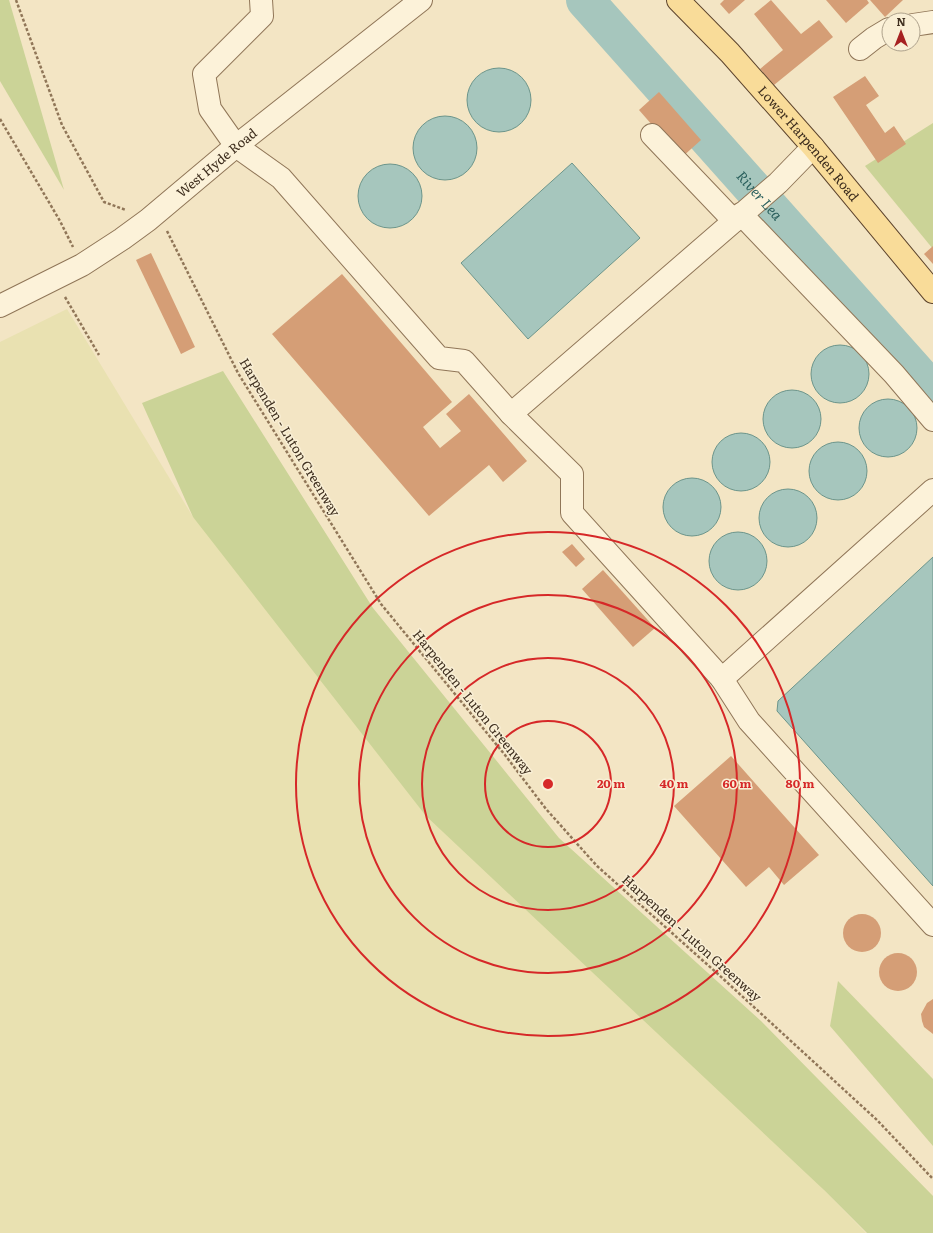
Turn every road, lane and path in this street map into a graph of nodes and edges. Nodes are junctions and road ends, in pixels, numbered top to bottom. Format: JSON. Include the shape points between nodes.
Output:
{"nodes":[{"id":1,"x":16,"y":0,"type":"edge"},
{"id":2,"x":261,"y":0,"type":"edge"},
{"id":3,"x":422,"y":0,"type":"edge"},
{"id":4,"x":678,"y":0,"type":"edge"},
{"id":5,"x":933,"y":22,"type":"edge"},
{"id":6,"x":921,"y":24,"type":"edge"},
{"id":7,"x":881,"y":34,"type":"edge"},
{"id":8,"x":860,"y":48,"type":"dead end"},
{"id":9,"x":0,"y":119,"type":"edge"},
{"id":10,"x":652,"y":135,"type":"dead end"},
{"id":11,"x":236,"y":146,"type":"junction"},
{"id":12,"x":813,"y":147,"type":"junction"},
{"id":13,"x":130,"y":211,"type":"dead end"},
{"id":14,"x":737,"y":218,"type":"junction"},
{"id":15,"x":164,"y":228,"type":"dead end"},
{"id":16,"x":82,"y":265,"type":"junction"},
{"id":17,"x":55,"y":279,"type":"junction"},
{"id":18,"x":933,"y":292,"type":"edge"},
{"id":19,"x":0,"y":306,"type":"edge"},
{"id":20,"x":99,"y":355,"type":"dead end"},
{"id":21,"x":511,"y":414,"type":"junction"},
{"id":22,"x":933,"y":420,"type":"edge"},
{"id":23,"x":933,"y":490,"type":"edge"},
{"id":24,"x":722,"y":679,"type":"junction"},
{"id":25,"x":933,"y":925,"type":"edge"},
{"id":26,"x":933,"y":1179,"type":"edge"}],
"edges":[{"from":1,"to":13,"type":"path","via":[[62,125],[104,202]]},
{"from":2,"to":11,"type":"street","via":[[262,16],[204,74],[210,109]]},
{"from":3,"to":11,"type":"street","name":"West Hyde Road"},
{"from":4,"to":12,"type":"main road","name":"Lower Harpenden Road","via":[[730,53]]},
{"from":5,"to":6,"type":"street"},
{"from":7,"to":8,"type":"street"},
{"from":9,"to":16,"type":"path","via":[[60,221]]},
{"from":10,"to":14,"type":"street"},
{"from":11,"to":16,"type":"street","name":"West Hyde Road","via":[[148,220]]},
{"from":11,"to":21,"type":"street","via":[[281,178],[439,358],[464,361]]},
{"from":12,"to":14,"type":"street","via":[[778,183]]},
{"from":12,"to":18,"type":"main road","name":"Lower Harpenden Road"},
{"from":14,"to":21,"type":"street"},
{"from":14,"to":22,"type":"street","via":[[894,374]]},
{"from":15,"to":26,"type":"path","name":"Harpenden - Luton Greenway","via":[[168,231],[238,373],[382,604],[546,809],[597,866],[877,1120]]},
{"from":16,"to":17,"type":"street","name":"West Hyde Road"},
{"from":17,"to":19,"type":"street","name":"West Hyde Road"},
{"from":17,"to":20,"type":"path"},
{"from":21,"to":24,"type":"street","via":[[572,474],[572,513]]},
{"from":23,"to":24,"type":"street"},
{"from":24,"to":25,"type":"street","via":[[749,720]]}]}
